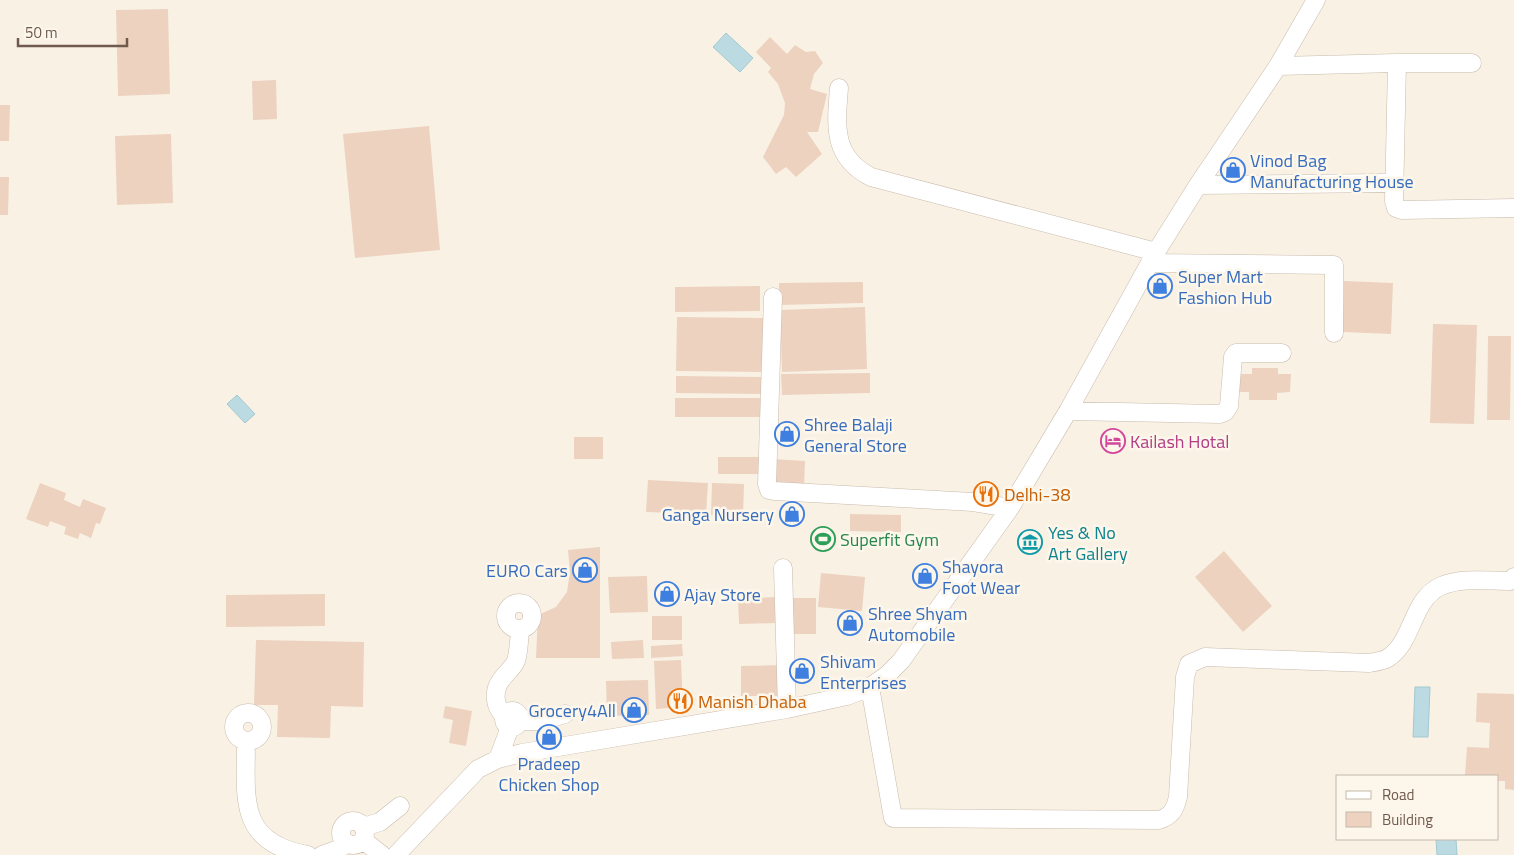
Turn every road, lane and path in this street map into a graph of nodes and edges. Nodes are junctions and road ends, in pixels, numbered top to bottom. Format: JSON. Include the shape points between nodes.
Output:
{"nodes":[{"id":1,"x":1316,"y":0,"type":"edge"},
{"id":2,"x":1397,"y":63,"type":"junction"},
{"id":3,"x":1472,"y":63,"type":"dead end"},
{"id":4,"x":1278,"y":66,"type":"junction"},
{"id":5,"x":839,"y":88,"type":"dead end"},
{"id":6,"x":1385,"y":183,"type":"dead end"},
{"id":7,"x":1198,"y":185,"type":"junction"},
{"id":8,"x":1514,"y":208,"type":"edge"},
{"id":9,"x":1153,"y":258,"type":"junction"},
{"id":10,"x":773,"y":297,"type":"dead end"},
{"id":11,"x":1334,"y":332,"type":"dead end"},
{"id":12,"x":1282,"y":353,"type":"dead end"},
{"id":13,"x":1068,"y":411,"type":"junction"},
{"id":14,"x":1010,"y":508,"type":"junction"},
{"id":15,"x":783,"y":568,"type":"dead end"},
{"id":16,"x":1514,"y":578,"type":"edge"},
{"id":17,"x":520,"y":629,"type":"dead end"},
{"id":18,"x":870,"y":687,"type":"junction"},
{"id":19,"x":786,"y":709,"type":"junction"},
{"id":20,"x":565,"y":714,"type":"dead end"},
{"id":21,"x":511,"y":721,"type":"junction"},
{"id":22,"x":246,"y":741,"type":"dead end"},
{"id":23,"x":498,"y":759,"type":"junction"},
{"id":24,"x":400,"y":806,"type":"dead end"},
{"id":25,"x":358,"y":837,"type":"junction"},
{"id":26,"x":308,"y":855,"type":"edge"},
{"id":27,"x":322,"y":855,"type":"edge"},
{"id":28,"x":382,"y":855,"type":"edge"},
{"id":29,"x":396,"y":855,"type":"edge"}],
"edges":[{"from":1,"to":4,"type":"street"},
{"from":2,"to":3,"type":"street"},
{"from":2,"to":4,"type":"street"},
{"from":2,"to":8,"type":"street","via":[[1396,208]]},
{"from":4,"to":7,"type":"street"},
{"from":5,"to":9,"type":"street","via":[[836,122],[840,145],[866,175]]},
{"from":6,"to":7,"type":"street"},
{"from":7,"to":9,"type":"street"},
{"from":9,"to":11,"type":"street","via":[[1334,265]]},
{"from":9,"to":13,"type":"street"},
{"from":10,"to":14,"type":"street","via":[[767,484],[770,490],[973,502]]},
{"from":12,"to":13,"type":"street","via":[[1236,353],[1229,406],[1220,414]]},
{"from":13,"to":14,"type":"street"},
{"from":14,"to":18,"type":"street","via":[[901,661]]},
{"from":15,"to":19,"type":"street"},
{"from":16,"to":18,"type":"street","via":[[1510,581],[1460,581],[1441,586],[1424,598],[1400,646],[1387,659],[1369,663],[1205,657],[1189,664],[1185,677],[1178,798],[1172,814],[1160,820],[893,818]]},
{"from":17,"to":21,"type":"street","via":[[515,662],[500,680],[495,696],[498,709]]},
{"from":18,"to":19,"type":"street","via":[[847,696]]},
{"from":19,"to":23,"type":"street","via":[[522,752]]},
{"from":20,"to":21,"type":"street","via":[[548,720]]},
{"from":21,"to":23,"type":"street"},
{"from":22,"to":26,"type":"street","via":[[245,792],[252,820],[261,834],[276,846]]},
{"from":23,"to":29,"type":"street","via":[[478,769]]},
{"from":24,"to":25,"type":"street"},
{"from":25,"to":27,"type":"street","via":[[339,850]]},
{"from":25,"to":28,"type":"street"}]}
